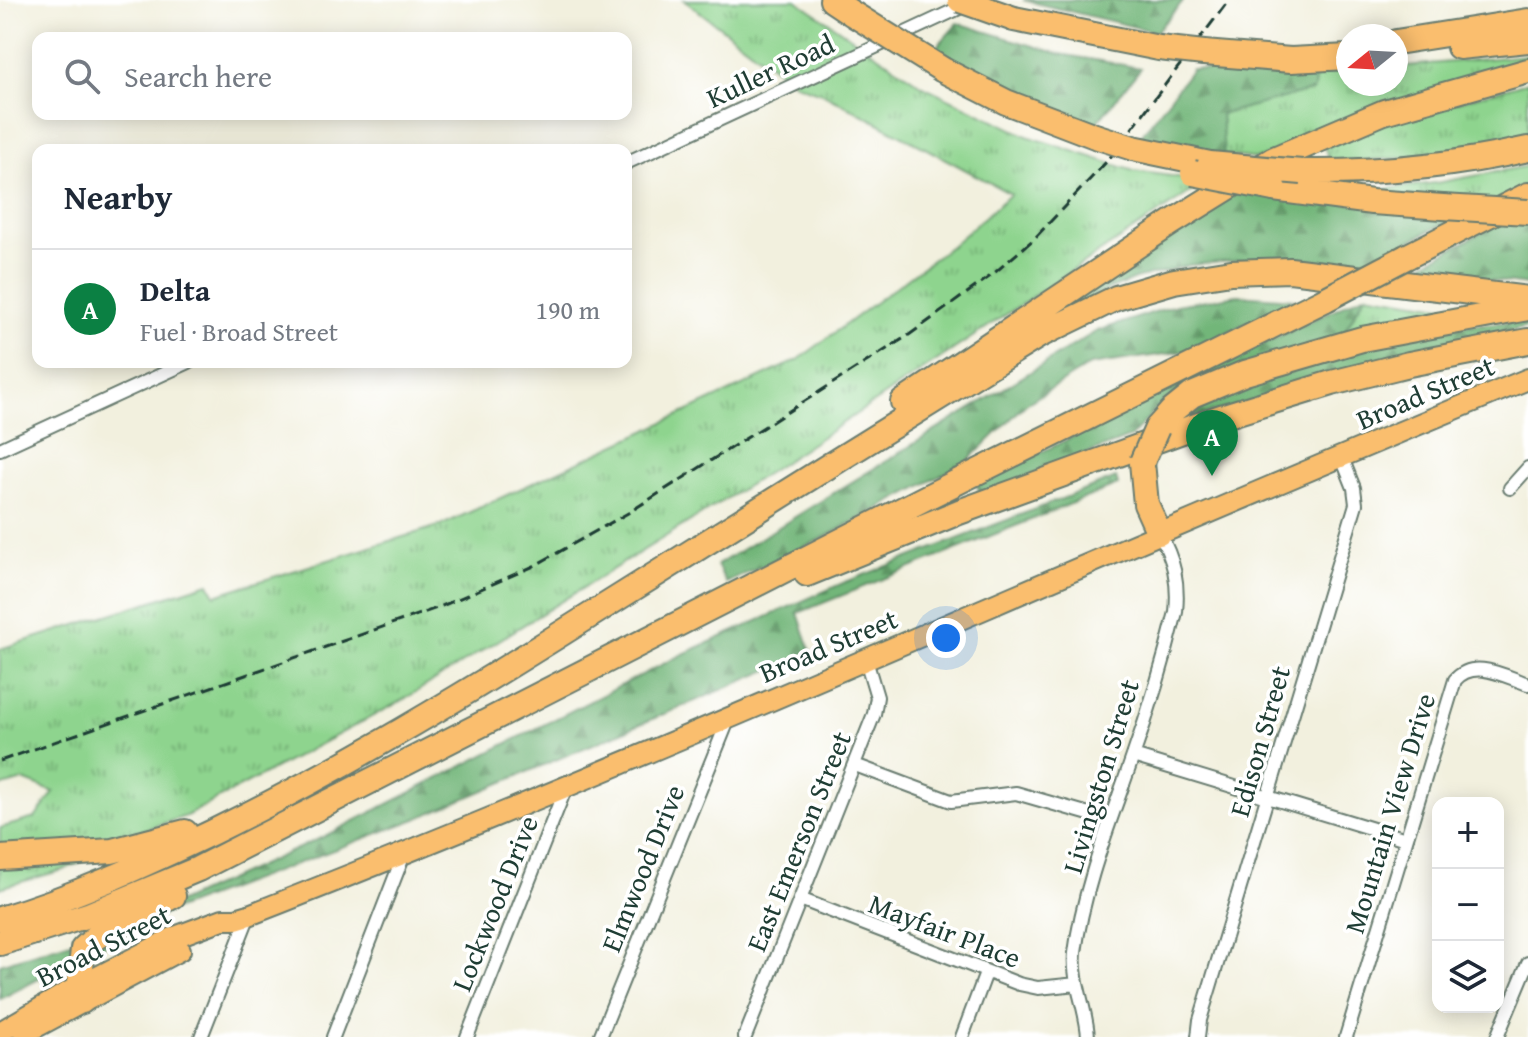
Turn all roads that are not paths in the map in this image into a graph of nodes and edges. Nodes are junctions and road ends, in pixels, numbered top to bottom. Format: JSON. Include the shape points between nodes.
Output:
{"nodes":[{"id":1,"x":832,"y":0,"type":"edge"},
{"id":2,"x":960,"y":0,"type":"edge"},
{"id":3,"x":977,"y":0,"type":"edge"},
{"id":4,"x":1528,"y":21,"type":"edge"},
{"id":5,"x":1408,"y":40,"type":"edge"},
{"id":6,"x":1528,"y":40,"type":"edge"},
{"id":7,"x":1336,"y":52,"type":"edge"},
{"id":8,"x":1408,"y":53,"type":"edge"},
{"id":9,"x":1336,"y":58,"type":"edge"},
{"id":10,"x":1291,"y":60,"type":"junction"},
{"id":11,"x":1528,"y":71,"type":"edge"},
{"id":12,"x":1528,"y":149,"type":"edge"},
{"id":13,"x":632,"y":160,"type":"edge"},
{"id":14,"x":1202,"y":169,"type":"junction"},
{"id":15,"x":1528,"y":195,"type":"edge"},
{"id":16,"x":1528,"y":212,"type":"edge"},
{"id":17,"x":1528,"y":299,"type":"edge"},
{"id":18,"x":1528,"y":308,"type":"edge"},
{"id":19,"x":1528,"y":341,"type":"edge"},
{"id":20,"x":176,"y":368,"type":"edge"},
{"id":21,"x":1528,"y":379,"type":"edge"},
{"id":22,"x":0,"y":449,"type":"edge"},
{"id":23,"x":1342,"y":458,"type":"junction"},
{"id":24,"x":1528,"y":468,"type":"edge"},
{"id":25,"x":1510,"y":488,"type":"dead end"},
{"id":26,"x":1159,"y":533,"type":"junction"},
{"id":27,"x":647,"y":580,"type":"junction"},
{"id":28,"x":866,"y":660,"type":"junction"},
{"id":29,"x":1528,"y":684,"type":"edge"},
{"id":30,"x":561,"y":685,"type":"junction"},
{"id":31,"x":729,"y":718,"type":"junction"},
{"id":32,"x":1133,"y":756,"type":"junction"},
{"id":33,"x":855,"y":765,"type":"junction"},
{"id":34,"x":566,"y":787,"type":"junction"},
{"id":35,"x":292,"y":792,"type":"junction"},
{"id":36,"x":1270,"y":796,"type":"junction"},
{"id":37,"x":306,"y":815,"type":"junction"},
{"id":38,"x":1110,"y":820,"type":"junction"},
{"id":39,"x":1406,"y":839,"type":"junction"},
{"id":40,"x":404,"y":854,"type":"junction"},
{"id":41,"x":0,"y":858,"type":"edge"},
{"id":42,"x":800,"y":899,"type":"junction"},
{"id":43,"x":242,"y":917,"type":"junction"},
{"id":44,"x":0,"y":919,"type":"edge"},
{"id":45,"x":0,"y":943,"type":"edge"},
{"id":46,"x":1528,"y":963,"type":"edge"},
{"id":47,"x":986,"y":973,"type":"junction"},
{"id":48,"x":1077,"y":984,"type":"junction"},
{"id":49,"x":81,"y":993,"type":"junction"},
{"id":50,"x":0,"y":1032,"type":"edge"},
{"id":51,"x":22,"y":1036,"type":"edge"},
{"id":52,"x":201,"y":1037,"type":"edge"},
{"id":53,"x":333,"y":1037,"type":"edge"},
{"id":54,"x":467,"y":1037,"type":"edge"},
{"id":55,"x":600,"y":1037,"type":"edge"},
{"id":56,"x":745,"y":1037,"type":"edge"},
{"id":57,"x":962,"y":1037,"type":"edge"},
{"id":58,"x":1088,"y":1037,"type":"edge"},
{"id":59,"x":1198,"y":1037,"type":"edge"},
{"id":60,"x":1346,"y":1037,"type":"edge"},
{"id":61,"x":1497,"y":1037,"type":"edge"}],
"edges":[{"from":1,"to":14,"type":"highway","bridge":true,"via":[[943,70],[1006,102]]},
{"from":2,"to":10,"type":"highway","bridge":true,"via":[[1014,19],[1159,48]]},
{"from":3,"to":13,"type":"street","name":"Kuller Road"},
{"from":4,"to":5,"type":"highway"},
{"from":6,"to":8,"type":"highway"},
{"from":7,"to":10,"type":"highway"},
{"from":9,"to":10,"type":"highway"},
{"from":11,"to":27,"type":"highway","via":[[1384,112],[1308,142],[1241,177]]},
{"from":12,"to":14,"type":"highway","bridge":true,"via":[[1399,170]]},
{"from":14,"to":16,"type":"highway","bridge":true,"via":[[1274,189],[1372,202]]},
{"from":15,"to":30,"type":"highway","bridge":true},
{"from":17,"to":27,"type":"highway","via":[[1290,270],[1203,275],[1130,294],[1038,336]]},
{"from":18,"to":26,"type":"highway","bridge":true,"via":[[1362,339],[1205,388],[1157,428],[1142,462],[1146,504]]},
{"from":19,"to":30,"type":"highway","via":[[1332,383],[1107,456],[814,571]]},
{"from":20,"to":22,"type":"street"},
{"from":21,"to":23,"type":"main road","name":"Broad Street"},
{"from":23,"to":26,"type":"main road","name":"Broad Street"},
{"from":23,"to":36,"type":"street","name":"Edison Street","via":[[1356,504]]},
{"from":24,"to":25,"type":"street"},
{"from":26,"to":28,"type":"main road","name":"Broad Street"},
{"from":26,"to":32,"type":"street","name":"Livingston Street","via":[[1173,563],[1176,612]]},
{"from":27,"to":35,"type":"highway"},
{"from":28,"to":31,"type":"main road","name":"Broad Street"},
{"from":28,"to":33,"type":"street","name":"East Emerson Street","via":[[877,697]]},
{"from":29,"to":39,"type":"street","name":"Mountain View Drive","via":[[1479,668],[1462,672],[1455,680]]},
{"from":30,"to":37,"type":"highway"},
{"from":31,"to":34,"type":"main road","name":"Broad Street"},
{"from":31,"to":55,"type":"street","name":"Elmwood Drive"},
{"from":32,"to":36,"type":"street"},
{"from":32,"to":38,"type":"street","name":"Livingston Street"},
{"from":33,"to":38,"type":"street","via":[[951,801],[1016,793]]},
{"from":33,"to":42,"type":"street","name":"East Emerson Street"},
{"from":34,"to":40,"type":"main road","name":"Broad Street"},
{"from":34,"to":54,"type":"street","name":"Lockwood Drive"},
{"from":35,"to":41,"type":"highway","via":[[133,847],[85,855]]},
{"from":35,"to":44,"type":"highway","via":[[115,877]]},
{"from":36,"to":39,"type":"street"},
{"from":36,"to":59,"type":"street","name":"Edison Street"},
{"from":37,"to":45,"type":"highway","via":[[137,896]]},
{"from":37,"to":49,"type":"highway","via":[[234,862],[96,937],[83,949]]},
{"from":38,"to":48,"type":"street","name":"Livingston Street","via":[[1075,954]]},
{"from":39,"to":60,"type":"street","name":"Mountain View Drive"},
{"from":40,"to":43,"type":"main road","name":"Broad Street"},
{"from":40,"to":53,"type":"street"},
{"from":42,"to":47,"type":"street","name":"Mayfair Place"},
{"from":42,"to":56,"type":"street","name":"East Emerson Street"},
{"from":43,"to":49,"type":"main road","name":"Broad Street"},
{"from":43,"to":52,"type":"street"},
{"from":46,"to":61,"type":"street"},
{"from":47,"to":48,"type":"street","name":"Mayfair Place","via":[[1038,988]]},
{"from":47,"to":57,"type":"street"},
{"from":48,"to":58,"type":"street","name":"Livingston Street"},
{"from":49,"to":50,"type":"main road","name":"Broad Street"},
{"from":49,"to":51,"type":"main road","name":"Broad Street"}]}
